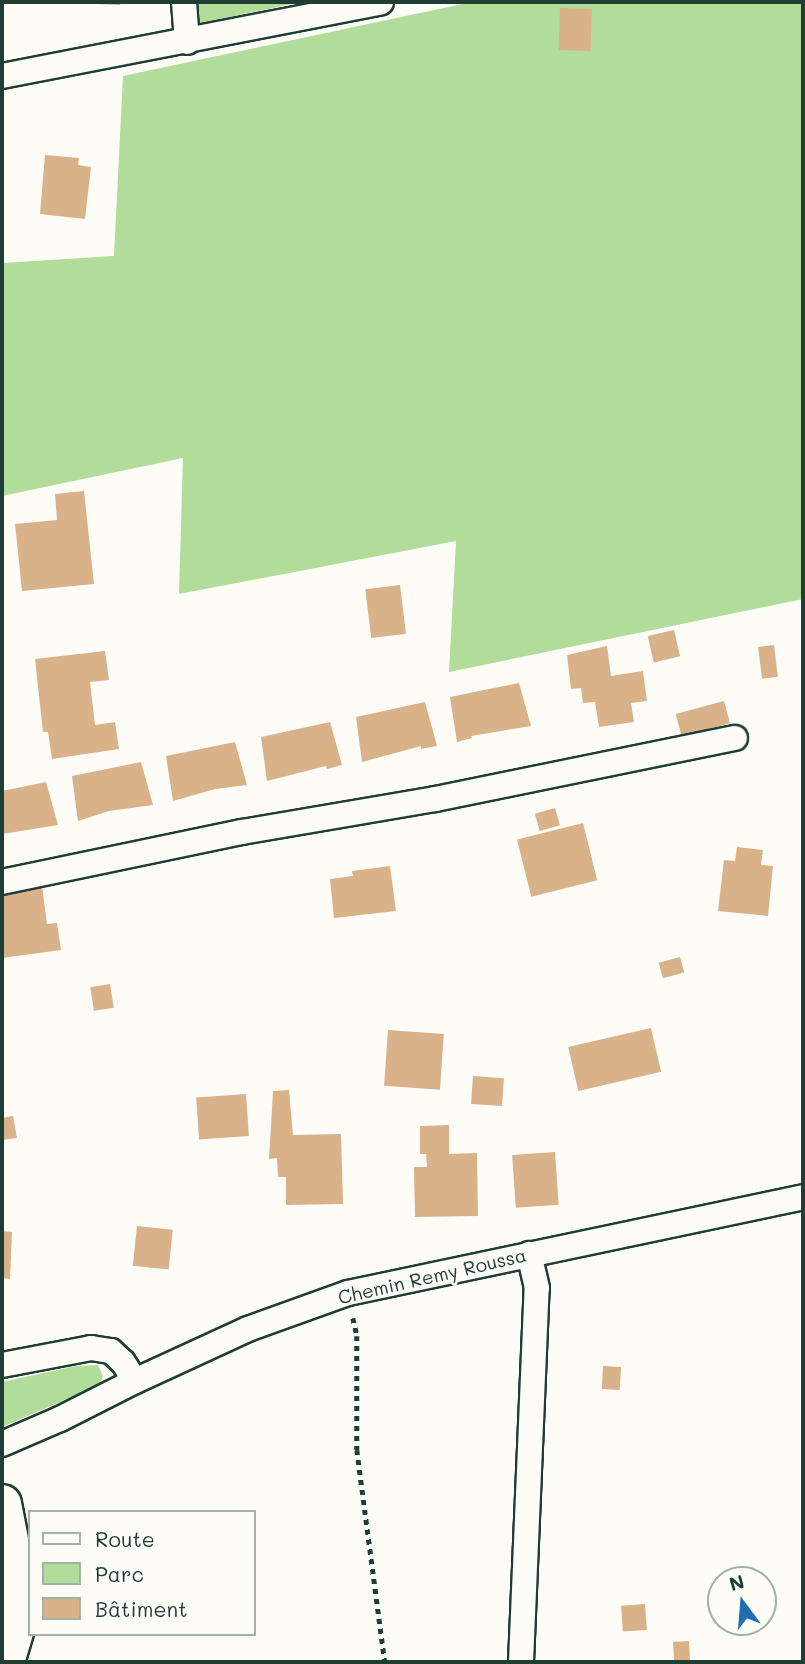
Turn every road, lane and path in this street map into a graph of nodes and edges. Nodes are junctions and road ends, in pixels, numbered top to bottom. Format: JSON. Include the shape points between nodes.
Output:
{"nodes":[{"id":1,"x":184,"y":2,"type":"edge"},
{"id":2,"x":381,"y":2,"type":"edge"},
{"id":3,"x":187,"y":42,"type":"junction"},
{"id":4,"x":2,"y":76,"type":"edge"},
{"id":5,"x":736,"y":738,"type":"dead end"},
{"id":6,"x":2,"y":882,"type":"edge"},
{"id":7,"x":803,"y":1196,"type":"edge"},
{"id":8,"x":529,"y":1254,"type":"junction"},
{"id":9,"x":348,"y":1293,"type":"junction"},
{"id":10,"x":2,"y":1365,"type":"edge"},
{"id":11,"x":135,"y":1381,"type":"junction"},
{"id":12,"x":2,"y":1444,"type":"edge"},
{"id":13,"x":2,"y":1504,"type":"edge"},
{"id":14,"x":5,"y":1662,"type":"edge"},
{"id":15,"x":385,"y":1662,"type":"edge"},
{"id":16,"x":521,"y":1662,"type":"edge"}],
"edges":[{"from":1,"to":3,"type":"street"},
{"from":2,"to":3,"type":"street"},
{"from":3,"to":4,"type":"street"},
{"from":5,"to":6,"type":"street"},
{"from":7,"to":8,"type":"street","name":"Chemin Remy Roussa"},
{"from":8,"to":9,"type":"street","name":"Chemin Remy Roussa"},
{"from":8,"to":16,"type":"street","via":[[537,1288]]},
{"from":9,"to":11,"type":"street","name":"Chemin Remy Roussa","via":[[248,1329]]},
{"from":9,"to":15,"type":"path","via":[[357,1336],[357,1450]]},
{"from":10,"to":11,"type":"street","via":[[91,1348],[111,1350]]},
{"from":11,"to":12,"type":"street","name":"Chemin Remy Roussa"},
{"from":13,"to":14,"type":"highway","via":[[18,1586],[17,1622]]}]}
